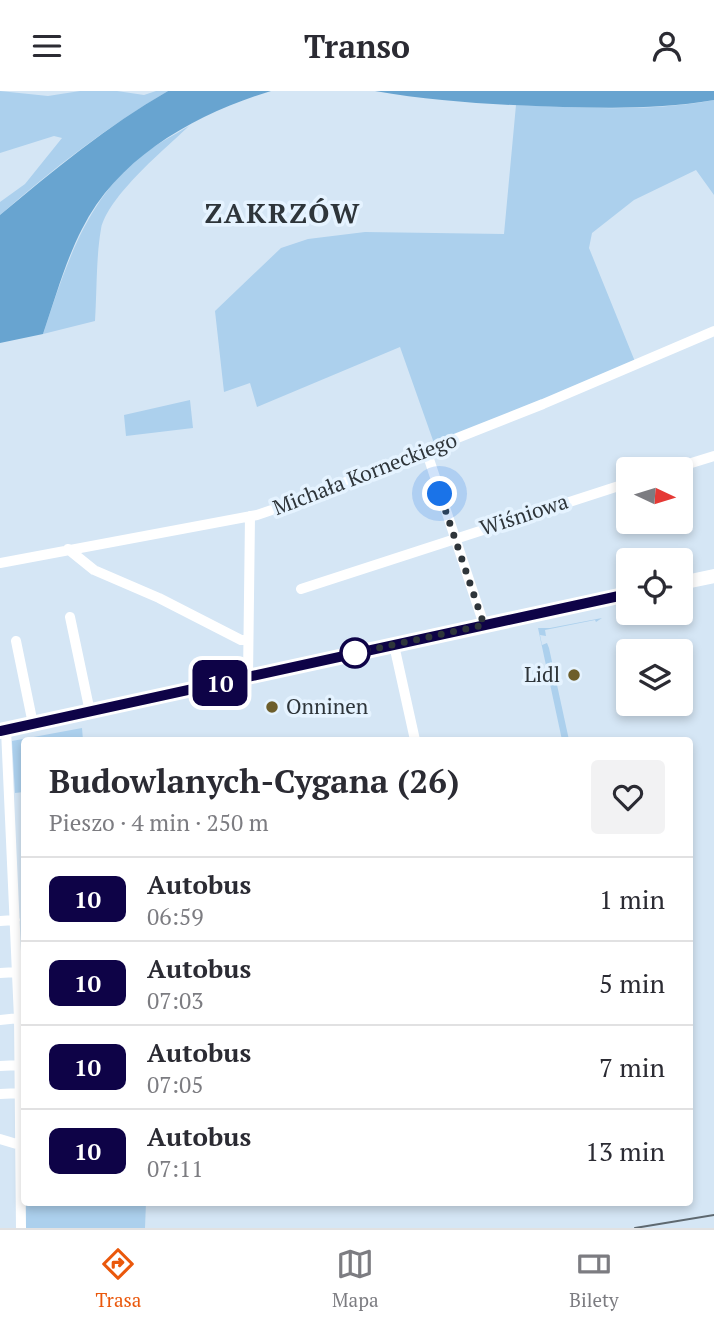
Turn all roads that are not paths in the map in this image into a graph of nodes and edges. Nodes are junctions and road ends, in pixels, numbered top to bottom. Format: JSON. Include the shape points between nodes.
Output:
{"nodes":[{"id":1,"x":714,"y":331,"type":"edge"},
{"id":2,"x":426,"y":450,"type":"junction"},
{"id":3,"x":714,"y":456,"type":"edge"},
{"id":4,"x":693,"y":462,"type":"edge"},
{"id":5,"x":616,"y":487,"type":"edge"},
{"id":6,"x":250,"y":516,"type":"junction"},
{"id":7,"x":455,"y":537,"type":"junction"},
{"id":8,"x":68,"y":549,"type":"junction"},
{"id":9,"x":0,"y":563,"type":"edge"},
{"id":10,"x":714,"y":576,"type":"edge"},
{"id":11,"x":693,"y":580,"type":"edge"},
{"id":12,"x":301,"y":589,"type":"dead end"},
{"id":13,"x":616,"y":597,"type":"edge"},
{"id":14,"x":70,"y":617,"type":"dead end"},
{"id":15,"x":484,"y":625,"type":"junction"},
{"id":16,"x":16,"y":641,"type":"dead end"},
{"id":17,"x":248,"y":641,"type":"junction"},
{"id":18,"x":394,"y":645,"type":"junction"},
{"id":19,"x":248,"y":677,"type":"junction"},
{"id":20,"x":89,"y":712,"type":"junction"},
{"id":21,"x":33,"y":724,"type":"junction"},
{"id":22,"x":3,"y":731,"type":"edge"},
{"id":23,"x":414,"y":737,"type":"edge"},
{"id":24,"x":6,"y":825,"type":"edge"},
{"id":25,"x":15,"y":920,"type":"junction"},
{"id":26,"x":0,"y":921,"type":"edge"},
{"id":27,"x":17,"y":972,"type":"junction"},
{"id":28,"x":0,"y":973,"type":"edge"},
{"id":29,"x":19,"y":1018,"type":"junction"},
{"id":30,"x":0,"y":1020,"type":"edge"},
{"id":31,"x":20,"y":1065,"type":"junction"},
{"id":32,"x":0,"y":1066,"type":"edge"},
{"id":33,"x":21,"y":1093,"type":"junction"},
{"id":34,"x":0,"y":1094,"type":"edge"},
{"id":35,"x":0,"y":1139,"type":"edge"},
{"id":36,"x":20,"y":1145,"type":"junction"},
{"id":37,"x":21,"y":1228,"type":"edge"}],
"edges":[{"from":1,"to":2,"type":"street","name":"Michała Korneckiego"},
{"from":2,"to":6,"type":"street","name":"Michała Korneckiego"},
{"from":2,"to":7,"type":"street"},
{"from":3,"to":4,"type":"street"},
{"from":5,"to":7,"type":"street","name":"Wiśniowa"},
{"from":6,"to":8,"type":"street","name":"Michała Korneckiego"},
{"from":6,"to":17,"type":"street"},
{"from":7,"to":12,"type":"street","name":"Wiśniowa"},
{"from":7,"to":15,"type":"street"},
{"from":8,"to":9,"type":"street","name":"Michała Korneckiego"},
{"from":8,"to":17,"type":"street","via":[[94,570]]},
{"from":10,"to":11,"type":"main road"},
{"from":13,"to":15,"type":"main road"},
{"from":14,"to":20,"type":"street"},
{"from":15,"to":18,"type":"main road"},
{"from":16,"to":21,"type":"street"},
{"from":17,"to":19,"type":"street"},
{"from":18,"to":19,"type":"main road"},
{"from":18,"to":23,"type":"street"},
{"from":19,"to":20,"type":"main road"},
{"from":20,"to":21,"type":"main road"},
{"from":21,"to":22,"type":"main road"},
{"from":22,"to":24,"type":"street"},
{"from":24,"to":25,"type":"street"},
{"from":25,"to":26,"type":"street"},
{"from":25,"to":27,"type":"street"},
{"from":27,"to":28,"type":"street"},
{"from":27,"to":29,"type":"street"},
{"from":29,"to":30,"type":"street"},
{"from":29,"to":31,"type":"street"},
{"from":31,"to":32,"type":"street"},
{"from":31,"to":33,"type":"street"},
{"from":33,"to":34,"type":"street"},
{"from":33,"to":36,"type":"street"},
{"from":35,"to":36,"type":"street"},
{"from":36,"to":37,"type":"street"}]}
